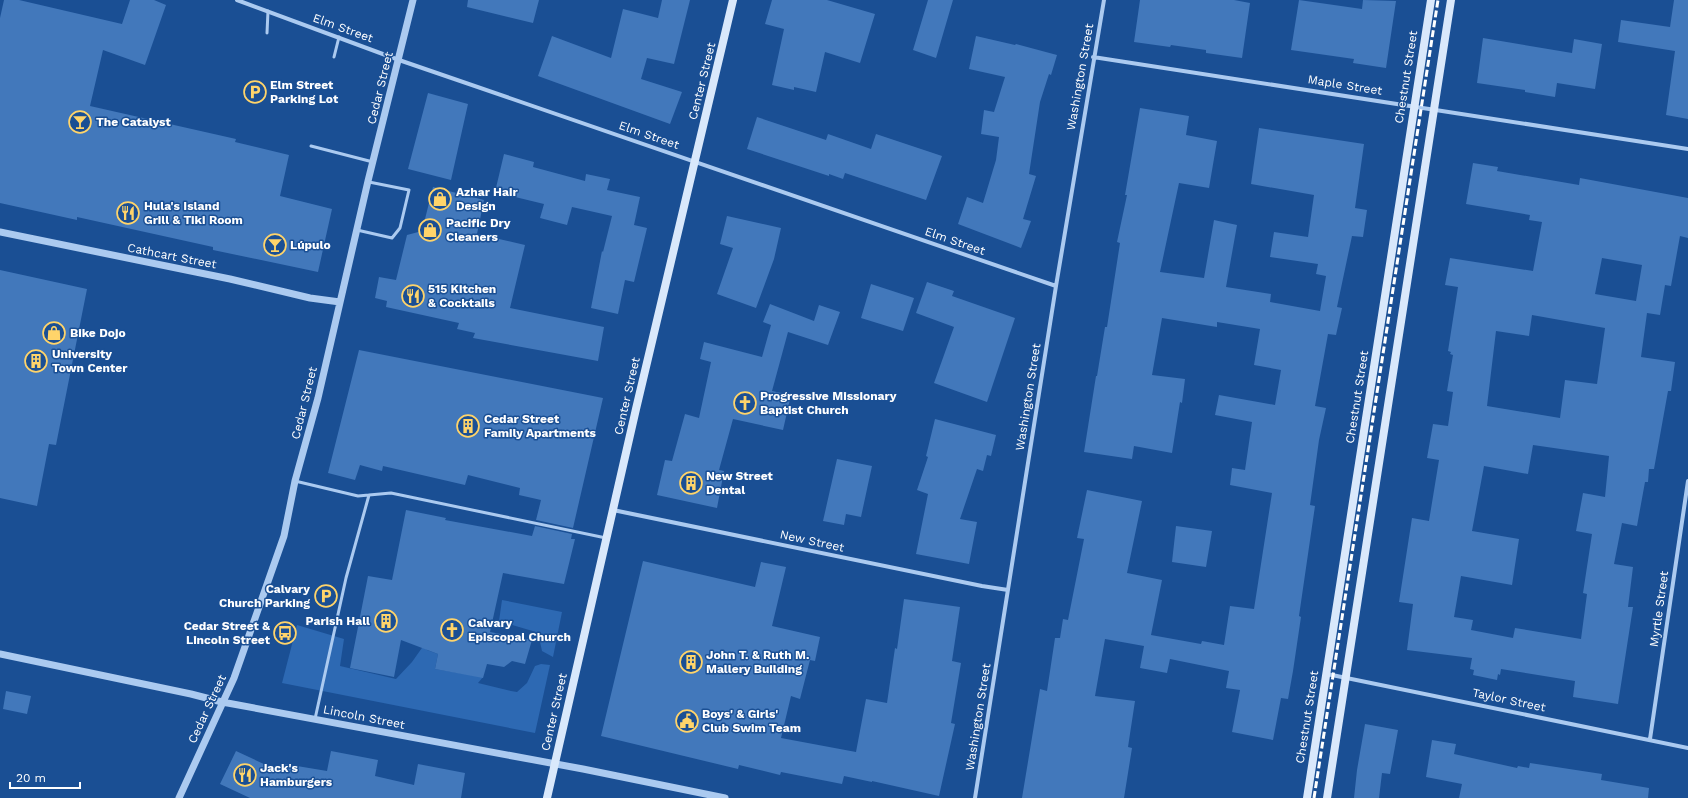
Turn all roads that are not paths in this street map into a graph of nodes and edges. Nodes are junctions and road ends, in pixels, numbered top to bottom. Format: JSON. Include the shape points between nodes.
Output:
{"nodes":[{"id":1,"x":236,"y":0,"type":"edge"},
{"id":2,"x":413,"y":0,"type":"edge"},
{"id":3,"x":733,"y":0,"type":"edge"},
{"id":4,"x":1104,"y":0,"type":"edge"},
{"id":5,"x":1430,"y":0,"type":"edge"},
{"id":6,"x":1451,"y":0,"type":"edge"},
{"id":7,"x":268,"y":11,"type":"junction"},
{"id":8,"x":267,"y":33,"type":"dead end"},
{"id":9,"x":339,"y":37,"type":"junction"},
{"id":10,"x":334,"y":57,"type":"dead end"},
{"id":11,"x":1093,"y":57,"type":"junction"},
{"id":12,"x":399,"y":60,"type":"junction"},
{"id":13,"x":1414,"y":106,"type":"junction"},
{"id":14,"x":1434,"y":110,"type":"junction"},
{"id":15,"x":311,"y":146,"type":"dead end"},
{"id":16,"x":1688,"y":149,"type":"edge"},
{"id":17,"x":695,"y":161,"type":"junction"},
{"id":18,"x":373,"y":162,"type":"junction"},
{"id":19,"x":368,"y":181,"type":"junction"},
{"id":20,"x":357,"y":230,"type":"junction"},
{"id":21,"x":0,"y":232,"type":"edge"},
{"id":22,"x":1056,"y":286,"type":"junction"},
{"id":23,"x":340,"y":302,"type":"junction"},
{"id":24,"x":295,"y":480,"type":"junction"},
{"id":25,"x":1688,"y":481,"type":"edge"},
{"id":26,"x":369,"y":495,"type":"junction"},
{"id":27,"x":612,"y":510,"type":"junction"},
{"id":28,"x":606,"y":538,"type":"junction"},
{"id":29,"x":1008,"y":590,"type":"junction"},
{"id":30,"x":0,"y":654,"type":"edge"},
{"id":31,"x":1327,"y":674,"type":"junction"},
{"id":32,"x":1347,"y":677,"type":"junction"},
{"id":33,"x":222,"y":702,"type":"junction"},
{"id":34,"x":315,"y":719,"type":"junction"},
{"id":35,"x":1650,"y":739,"type":"junction"},
{"id":36,"x":1688,"y":748,"type":"edge"},
{"id":37,"x":554,"y":763,"type":"junction"},
{"id":38,"x":179,"y":798,"type":"edge"},
{"id":39,"x":547,"y":798,"type":"edge"},
{"id":40,"x":725,"y":798,"type":"edge"},
{"id":41,"x":975,"y":798,"type":"edge"},
{"id":42,"x":1307,"y":798,"type":"edge"},
{"id":43,"x":1327,"y":798,"type":"edge"}],
"edges":[{"from":1,"to":7,"type":"street","name":"Elm Street"},
{"from":2,"to":12,"type":"street","name":"Cedar Street"},
{"from":3,"to":17,"type":"main road","name":"Center Street"},
{"from":4,"to":11,"type":"street","name":"Washington Street"},
{"from":5,"to":13,"type":"main road","name":"Chestnut Street"},
{"from":6,"to":14,"type":"main road"},
{"from":7,"to":8,"type":"lane"},
{"from":7,"to":9,"type":"street","name":"Elm Street"},
{"from":9,"to":10,"type":"lane"},
{"from":9,"to":12,"type":"street","name":"Elm Street"},
{"from":11,"to":13,"type":"street","name":"Maple Street"},
{"from":11,"to":22,"type":"street","name":"Washington Street"},
{"from":12,"to":17,"type":"street","name":"Elm Street"},
{"from":12,"to":18,"type":"street","name":"Cedar Street"},
{"from":13,"to":14,"type":"street","name":"Maple Street"},
{"from":13,"to":31,"type":"main road","name":"Chestnut Street"},
{"from":14,"to":16,"type":"street","name":"Maple Street"},
{"from":14,"to":32,"type":"main road"},
{"from":15,"to":18,"type":"lane"},
{"from":17,"to":22,"type":"street","name":"Elm Street"},
{"from":17,"to":27,"type":"main road","name":"Center Street"},
{"from":18,"to":19,"type":"street","name":"Cedar Street"},
{"from":19,"to":20,"type":"street","name":"Cedar Street"},
{"from":19,"to":20,"type":"lane","via":[[409,190],[400,228],[392,238]]},
{"from":20,"to":23,"type":"street","name":"Cedar Street"},
{"from":21,"to":23,"type":"street","name":"Cathcart Street","via":[[310,298]]},
{"from":22,"to":29,"type":"street","name":"Washington Street"},
{"from":23,"to":24,"type":"street","name":"Cedar Street","via":[[318,398]]},
{"from":24,"to":26,"type":"lane","via":[[358,496]]},
{"from":24,"to":33,"type":"street","name":"Cedar Street","via":[[284,536],[234,678]]},
{"from":25,"to":35,"type":"street","name":"Myrtle Street"},
{"from":26,"to":28,"type":"lane","via":[[391,493]]},
{"from":26,"to":34,"type":"lane","via":[[346,578]]},
{"from":27,"to":28,"type":"main road","name":"Center Street"},
{"from":27,"to":29,"type":"street","name":"New Street"},
{"from":28,"to":37,"type":"main road","name":"Center Street"},
{"from":29,"to":41,"type":"street","name":"Washington Street"},
{"from":30,"to":33,"type":"street","name":"Lincoln Street"},
{"from":31,"to":32,"type":"street","name":"Taylor Street"},
{"from":31,"to":42,"type":"main road","name":"Chestnut Street"},
{"from":32,"to":35,"type":"street","name":"Taylor Street"},
{"from":32,"to":43,"type":"main road"},
{"from":33,"to":34,"type":"street","name":"Lincoln Street"},
{"from":33,"to":38,"type":"street","name":"Cedar Street"},
{"from":34,"to":37,"type":"street","name":"Lincoln Street"},
{"from":35,"to":36,"type":"street","name":"Taylor Street"},
{"from":37,"to":39,"type":"main road","name":"Center Street"},
{"from":37,"to":40,"type":"street","name":"Lincoln Street"}]}
